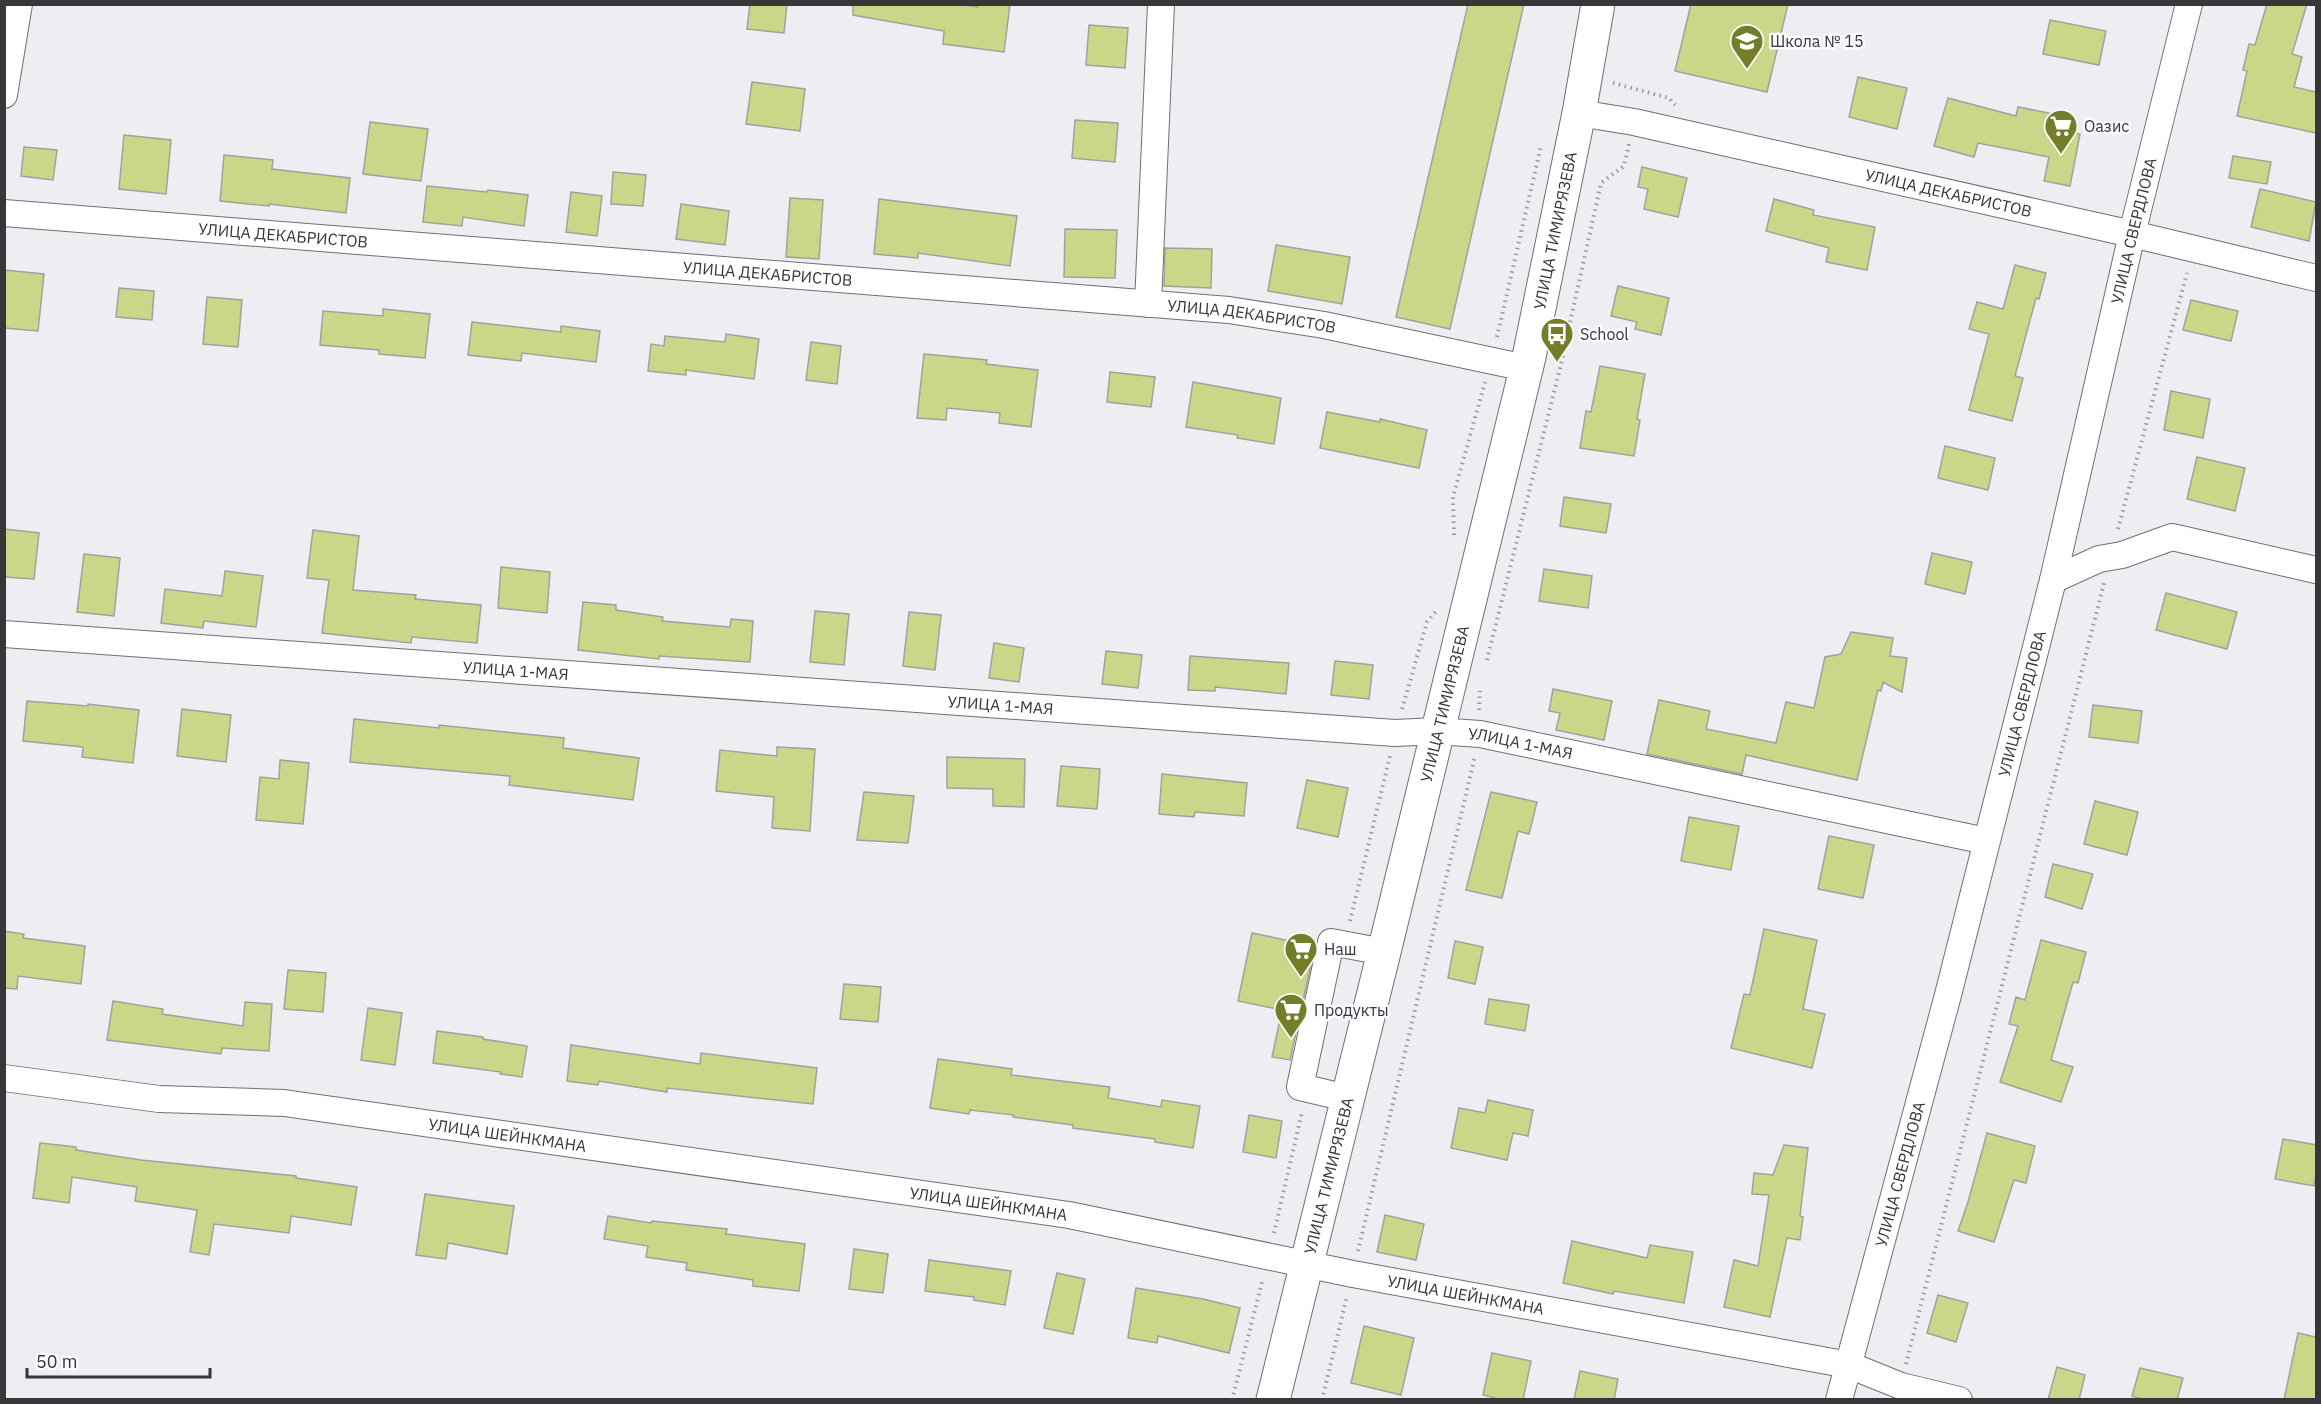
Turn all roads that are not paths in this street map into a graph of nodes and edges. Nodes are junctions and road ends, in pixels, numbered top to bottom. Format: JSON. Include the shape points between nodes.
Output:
{"nodes":[{"id":1,"x":19,"y":4,"type":"edge"},
{"id":2,"x":1161,"y":4,"type":"edge"},
{"id":3,"x":1598,"y":4,"type":"edge"},
{"id":4,"x":2189,"y":4,"type":"edge"},
{"id":5,"x":4,"y":95,"type":"edge"},
{"id":6,"x":1579,"y":113,"type":"junction"},
{"id":7,"x":4,"y":213,"type":"edge"},
{"id":8,"x":2132,"y":234,"type":"junction"},
{"id":9,"x":2316,"y":278,"type":"edge"},
{"id":10,"x":1148,"y":304,"type":"junction"},
{"id":11,"x":1526,"y":368,"type":"junction"},
{"id":12,"x":2316,"y":570,"type":"edge"},
{"id":13,"x":2053,"y":580,"type":"junction"},
{"id":14,"x":4,"y":634,"type":"edge"},
{"id":15,"x":1437,"y":731,"type":"junction"},
{"id":16,"x":1986,"y":842,"type":"junction"},
{"id":17,"x":1384,"y":952,"type":"junction"},
{"id":18,"x":4,"y":1078,"type":"edge"},
{"id":19,"x":1347,"y":1098,"type":"junction"},
{"id":20,"x":1306,"y":1264,"type":"junction"},
{"id":21,"x":1849,"y":1365,"type":"junction"},
{"id":22,"x":1273,"y":1400,"type":"edge"},
{"id":23,"x":1839,"y":1400,"type":"edge"},
{"id":24,"x":1959,"y":1400,"type":"edge"}],
"edges":[{"from":1,"to":5,"type":"street"},
{"from":2,"to":10,"type":"street"},
{"from":3,"to":6,"type":"main road","name":"УЛИЦА ТИМИРЯЗЕВА"},
{"from":4,"to":8,"type":"street","name":"УЛИЦА СВЕРДЛОВА"},
{"from":6,"to":8,"type":"street","name":"УЛИЦА ДЕКАБРИСТОВ"},
{"from":6,"to":11,"type":"main road","name":"УЛИЦА ТИМИРЯЗЕВА"},
{"from":7,"to":10,"type":"street","name":"УЛИЦА ДЕКАБРИСТОВ"},
{"from":8,"to":9,"type":"street","name":"УЛИЦА ДЕКАБРИСТОВ"},
{"from":8,"to":13,"type":"street","name":"УЛИЦА СВЕРДЛОВА"},
{"from":10,"to":11,"type":"street","name":"УЛИЦА ДЕКАБРИСТОВ","via":[[1229,310],[1324,325]]},
{"from":11,"to":15,"type":"main road","name":"УЛИЦА ТИМИРЯЗЕВА"},
{"from":12,"to":13,"type":"street","via":[[2172,537],[2122,555],[2098,559]]},
{"from":13,"to":16,"type":"street","name":"УЛИЦА СВЕРДЛОВА"},
{"from":14,"to":15,"type":"street","name":"УЛИЦА 1-МАЯ","via":[[1383,733]]},
{"from":15,"to":16,"type":"street","name":"УЛИЦА 1-МАЯ","via":[[1480,734]]},
{"from":15,"to":17,"type":"main road","name":"УЛИЦА ТИМИРЯЗЕВА"},
{"from":16,"to":21,"type":"street","name":"УЛИЦА СВЕРДЛОВА"},
{"from":17,"to":19,"type":"main road","name":"УЛИЦА ТИМИРЯЗЕВА"},
{"from":17,"to":19,"type":"street","via":[[1331,942],[1300,1087]]},
{"from":18,"to":20,"type":"street","name":"УЛИЦА ШЕЙНКМАНА","via":[[159,1099],[284,1103],[1034,1210]]},
{"from":19,"to":20,"type":"main road","name":"УЛИЦА ТИМИРЯЗЕВА"},
{"from":20,"to":21,"type":"street","name":"УЛИЦА ШЕЙНКМАНА"},
{"from":20,"to":22,"type":"main road","name":"УЛИЦА ТИМИРЯЗЕВА"},
{"from":21,"to":23,"type":"street","name":"УЛИЦА СВЕРДЛОВА"},
{"from":21,"to":24,"type":"street","name":"УЛИЦА ШЕЙНКМАНА","via":[[1901,1386]]}]}
